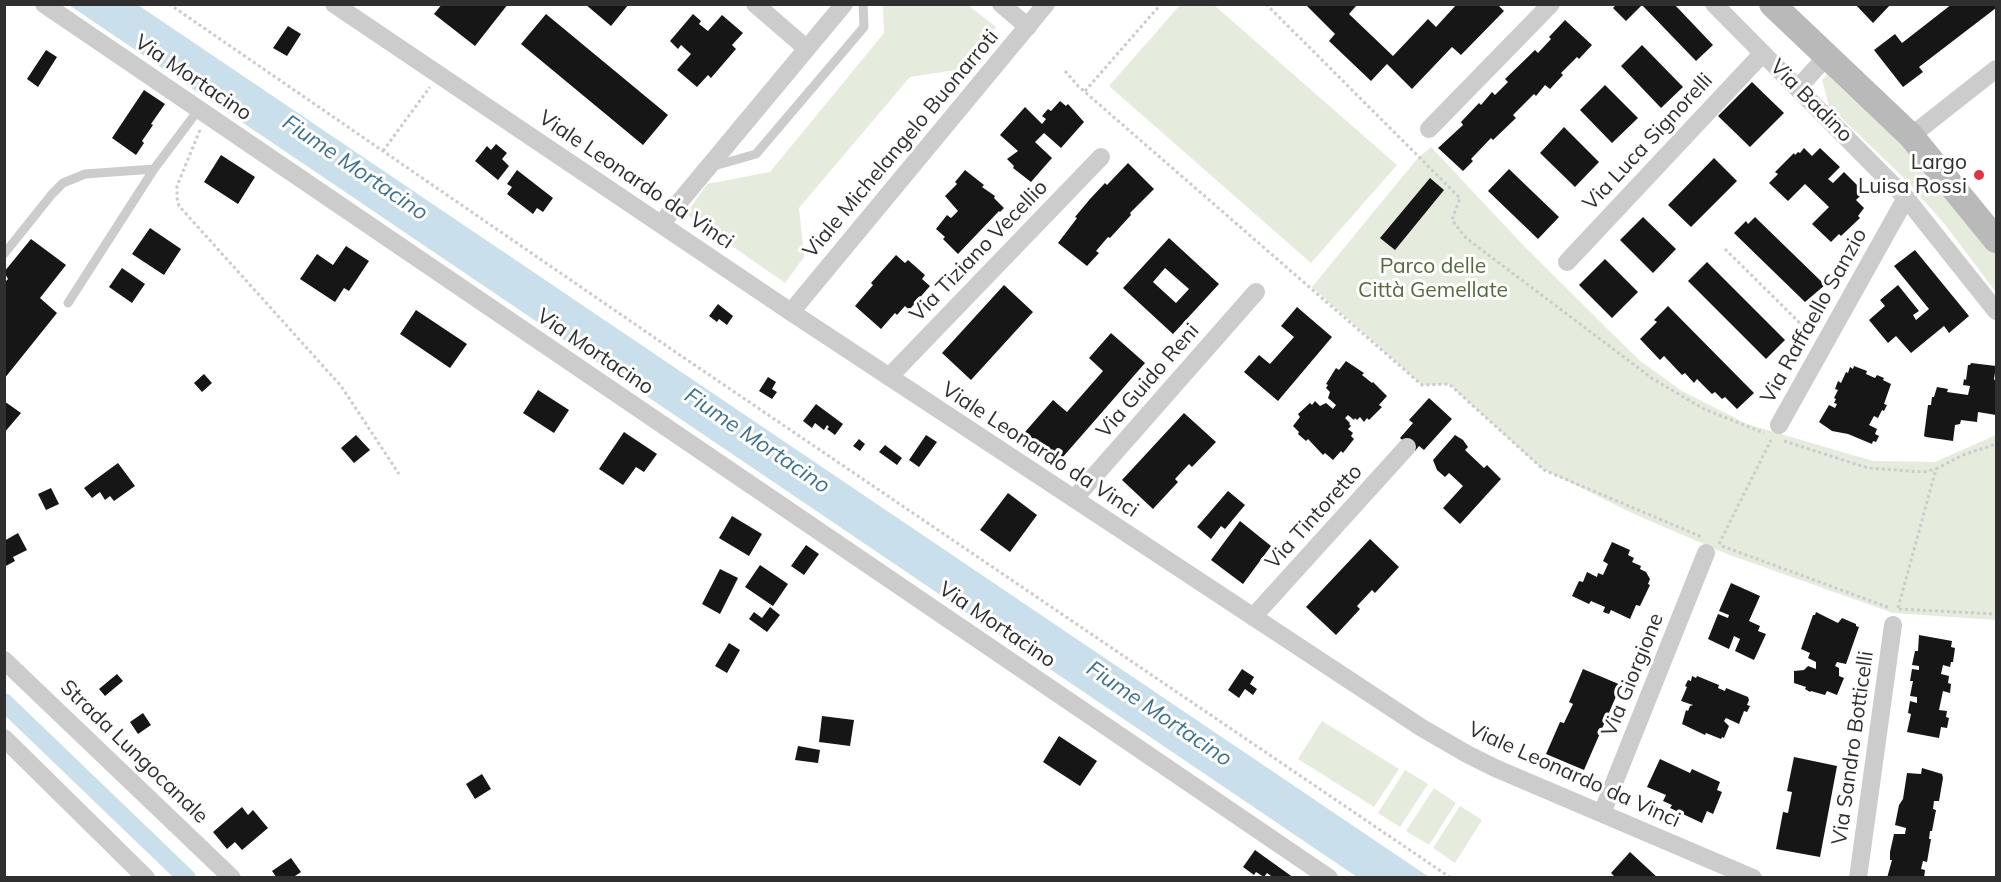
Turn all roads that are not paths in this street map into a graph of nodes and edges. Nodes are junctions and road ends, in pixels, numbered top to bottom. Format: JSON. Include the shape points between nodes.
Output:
{"nodes":[{"id":1,"x":45,"y":4,"type":"edge"},
{"id":2,"x":334,"y":4,"type":"edge"},
{"id":3,"x":755,"y":4,"type":"edge"},
{"id":4,"x":844,"y":4,"type":"edge"},
{"id":5,"x":863,"y":4,"type":"edge"},
{"id":6,"x":1001,"y":4,"type":"edge"},
{"id":7,"x":1046,"y":4,"type":"edge"},
{"id":8,"x":1551,"y":4,"type":"edge"},
{"id":9,"x":1714,"y":4,"type":"edge"},
{"id":10,"x":1772,"y":4,"type":"edge"},
{"id":11,"x":1028,"y":27,"type":"junction"},
{"id":12,"x":807,"y":48,"type":"junction"},
{"id":13,"x":1763,"y":53,"type":"junction"},
{"id":14,"x":1827,"y":56,"type":"junction"},
{"id":15,"x":1996,"y":69,"type":"edge"},
{"id":16,"x":1798,"y":88,"type":"junction"},
{"id":17,"x":203,"y":112,"type":"junction"},
{"id":18,"x":1429,"y":129,"type":"dead end"},
{"id":19,"x":1911,"y":136,"type":"junction"},
{"id":20,"x":1101,"y":157,"type":"dead end"},
{"id":21,"x":708,"y":167,"type":"junction"},
{"id":22,"x":153,"y":169,"type":"junction"},
{"id":23,"x":1906,"y":198,"type":"junction"},
{"id":24,"x":661,"y":224,"type":"junction"},
{"id":25,"x":1996,"y":240,"type":"edge"},
{"id":26,"x":4,"y":254,"type":"edge"},
{"id":27,"x":1567,"y":262,"type":"dead end"},
{"id":28,"x":1256,"y":292,"type":"dead end"},
{"id":29,"x":68,"y":303,"type":"dead end"},
{"id":30,"x":1996,"y":311,"type":"edge"},
{"id":31,"x":791,"y":312,"type":"junction"},
{"id":32,"x":889,"y":377,"type":"junction"},
{"id":33,"x":1776,"y":431,"type":"road end"},
{"id":34,"x":1407,"y":447,"type":"dead end"},
{"id":35,"x":1074,"y":499,"type":"junction"},
{"id":36,"x":1711,"y":546,"type":"road end"},
{"id":37,"x":1253,"y":617,"type":"junction"},
{"id":38,"x":1895,"y":617,"type":"road end"},
{"id":39,"x":4,"y":660,"type":"edge"},
{"id":40,"x":4,"y":738,"type":"edge"},
{"id":41,"x":1602,"y":813,"type":"junction"},
{"id":42,"x":146,"y":878,"type":"edge"},
{"id":43,"x":232,"y":878,"type":"edge"},
{"id":44,"x":1329,"y":878,"type":"edge"},
{"id":45,"x":1753,"y":878,"type":"edge"},
{"id":46,"x":1858,"y":878,"type":"edge"}],
"edges":[{"from":1,"to":17,"type":"street","name":"Via Mortacino"},
{"from":2,"to":24,"type":"street","name":"Viale Leonardo da Vinci"},
{"from":3,"to":12,"type":"street"},
{"from":4,"to":12,"type":"street"},
{"from":5,"to":21,"type":"lane","via":[[864,27],[756,154]]},
{"from":6,"to":11,"type":"street"},
{"from":7,"to":11,"type":"street","name":"Viale Michelangelo Buonarroti"},
{"from":8,"to":18,"type":"street"},
{"from":9,"to":13,"type":"street","name":"Via Badino"},
{"from":10,"to":14,"type":"street","name":"Via Badino"},
{"from":11,"to":31,"type":"street","name":"Viale Michelangelo Buonarroti"},
{"from":12,"to":21,"type":"street"},
{"from":13,"to":16,"type":"street","name":"Via Badino"},
{"from":13,"to":27,"type":"street","name":"Via Luca Signorelli"},
{"from":14,"to":16,"type":"street"},
{"from":14,"to":19,"type":"street","name":"Via Badino"},
{"from":15,"to":19,"type":"street"},
{"from":16,"to":23,"type":"street","name":"Via Badino"},
{"from":17,"to":22,"type":"lane"},
{"from":17,"to":44,"type":"street","name":"Via Mortacino"},
{"from":19,"to":25,"type":"street","name":"Via Badino"},
{"from":20,"to":32,"type":"street","name":"Via Tiziano Vecellio"},
{"from":21,"to":24,"type":"street"},
{"from":22,"to":26,"type":"lane","via":[[70,179],[52,194]]},
{"from":22,"to":29,"type":"lane"},
{"from":23,"to":30,"type":"street","name":"Via Badino"},
{"from":23,"to":33,"type":"street","name":"Via Raffaello Sanzio"},
{"from":24,"to":31,"type":"street","name":"Viale Leonardo da Vinci"},
{"from":28,"to":35,"type":"street","name":"Via Guido Reni"},
{"from":31,"to":32,"type":"street","name":"Viale Leonardo da Vinci"},
{"from":32,"to":35,"type":"street","name":"Viale Leonardo da Vinci"},
{"from":34,"to":37,"type":"street","name":"Via Tintoretto"},
{"from":35,"to":37,"type":"street","name":"Viale Leonardo da Vinci"},
{"from":36,"to":41,"type":"street","name":"Via Giorgione"},
{"from":37,"to":41,"type":"street","name":"Viale Leonardo da Vinci","via":[[1467,754]]},
{"from":38,"to":46,"type":"street","name":"Via Sandro Botticelli"},
{"from":39,"to":43,"type":"street","name":"Strada Lungocanale"},
{"from":40,"to":42,"type":"street"},
{"from":41,"to":45,"type":"street","name":"Viale Leonardo da Vinci"}]}
